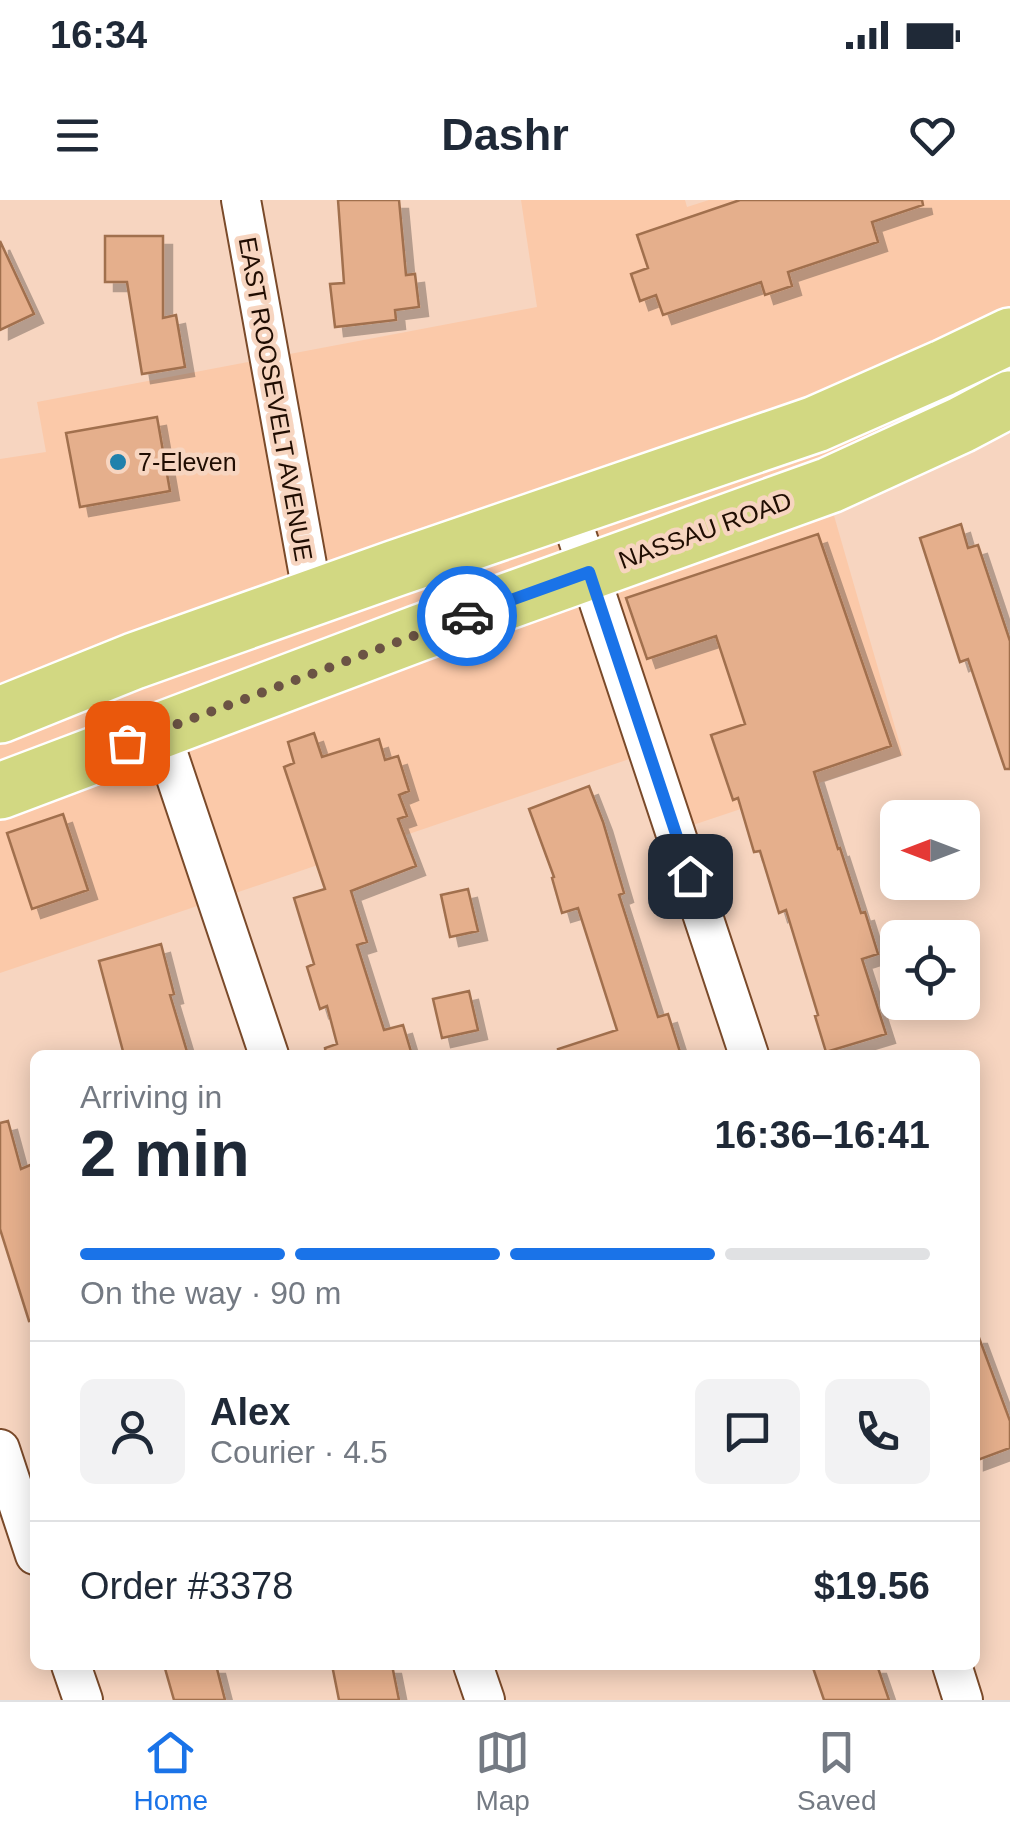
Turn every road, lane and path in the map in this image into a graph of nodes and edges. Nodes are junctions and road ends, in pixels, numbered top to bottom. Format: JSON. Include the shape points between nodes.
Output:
{"nodes":[{"id":1,"x":241,"y":200,"type":"edge"},
{"id":2,"x":996,"y":343,"type":"edge"},
{"id":3,"x":1008,"y":405,"type":"edge"},
{"id":4,"x":568,"y":509,"type":"junction"},
{"id":5,"x":589,"y":572,"type":"junction"},
{"id":6,"x":313,"y":598,"type":"junction"},
{"id":7,"x":0,"y":716,"type":"edge"},
{"id":8,"x":160,"y":730,"type":"junction"},
{"id":9,"x":0,"y":791,"type":"edge"},
{"id":10,"x":267,"y":1050,"type":"edge"},
{"id":11,"x":748,"y":1050,"type":"edge"},
{"id":12,"x":0,"y":1450,"type":"edge"},
{"id":13,"x":30,"y":1540,"type":"edge"},
{"id":14,"x":73,"y":1670,"type":"edge"},
{"id":15,"x":475,"y":1670,"type":"edge"},
{"id":16,"x":954,"y":1670,"type":"edge"},
{"id":17,"x":83,"y":1700,"type":"edge"},
{"id":18,"x":485,"y":1700,"type":"edge"},
{"id":19,"x":963,"y":1700,"type":"edge"}],
"edges":[{"from":1,"to":6,"type":"street","name":"EAST ROOSEVELT AVENUE"},
{"from":2,"to":3,"type":"street"},
{"from":2,"to":4,"type":"main road","via":[[816,424]]},
{"from":3,"to":5,"type":"main road","name":"NASSAU ROAD","via":[[830,485]]},
{"from":4,"to":5,"type":"street"},
{"from":4,"to":6,"type":"main road"},
{"from":5,"to":8,"type":"main road","name":"NASSAU ROAD"},
{"from":5,"to":11,"type":"street"},
{"from":6,"to":7,"type":"main road"},
{"from":8,"to":9,"type":"main road","name":"NASSAU ROAD"},
{"from":8,"to":10,"type":"street"},
{"from":12,"to":13,"type":"street"},
{"from":14,"to":17,"type":"street"},
{"from":15,"to":18,"type":"street"},
{"from":16,"to":19,"type":"street"}]}
